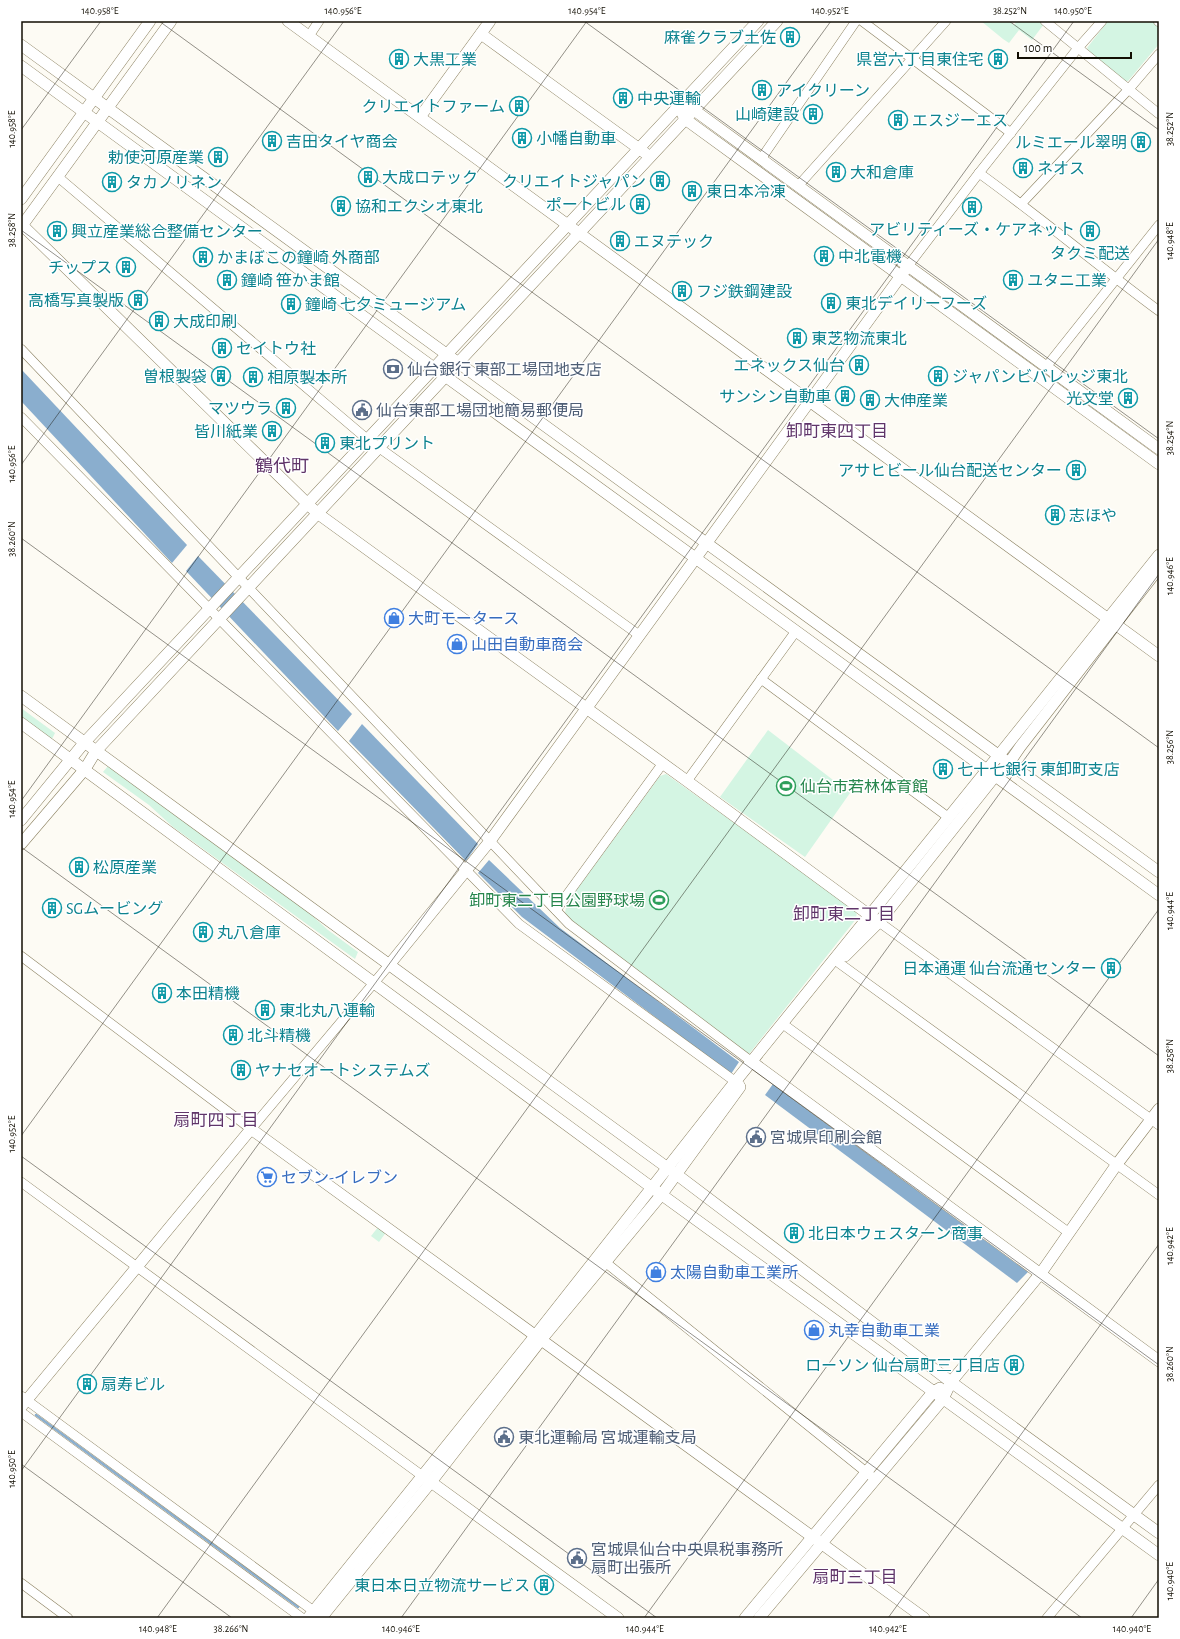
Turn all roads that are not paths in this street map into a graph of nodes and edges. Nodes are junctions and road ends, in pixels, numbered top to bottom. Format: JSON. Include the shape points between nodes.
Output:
{"nodes":[{"id":1,"x":150,"y":21,"type":"edge"},
{"id":2,"x":171,"y":21,"type":"edge"},
{"id":3,"x":288,"y":21,"type":"edge"},
{"id":4,"x":319,"y":21,"type":"edge"},
{"id":5,"x":490,"y":21,"type":"edge"},
{"id":6,"x":758,"y":21,"type":"edge"},
{"id":7,"x":777,"y":21,"type":"edge"},
{"id":8,"x":856,"y":21,"type":"edge"},
{"id":9,"x":862,"y":21,"type":"edge"},
{"id":10,"x":946,"y":21,"type":"edge"},
{"id":11,"x":1045,"y":21,"type":"edge"},
{"id":12,"x":1102,"y":21,"type":"edge"},
{"id":13,"x":481,"y":34,"type":"junction"},
{"id":14,"x":308,"y":36,"type":"junction"},
{"id":15,"x":21,"y":45,"type":"edge"},
{"id":16,"x":1078,"y":48,"type":"junction"},
{"id":17,"x":1159,"y":54,"type":"edge"},
{"id":18,"x":913,"y":60,"type":"junction"},
{"id":19,"x":21,"y":66,"type":"edge"},
{"id":20,"x":1129,"y":89,"type":"junction"},
{"id":21,"x":93,"y":98,"type":"junction"},
{"id":22,"x":679,"y":106,"type":"junction"},
{"id":23,"x":108,"y":109,"type":"junction"},
{"id":24,"x":694,"y":110,"type":"junction"},
{"id":25,"x":85,"y":112,"type":"junction"},
{"id":26,"x":1159,"y":114,"type":"edge"},
{"id":27,"x":420,"y":117,"type":"junction"},
{"id":28,"x":685,"y":119,"type":"junction"},
{"id":29,"x":98,"y":122,"type":"junction"},
{"id":30,"x":1011,"y":133,"type":"junction"},
{"id":31,"x":639,"y":149,"type":"junction"},
{"id":32,"x":651,"y":157,"type":"junction"},
{"id":33,"x":761,"y":159,"type":"junction"},
{"id":34,"x":979,"y":173,"type":"junction"},
{"id":35,"x":58,"y":177,"type":"junction"},
{"id":36,"x":798,"y":186,"type":"junction"},
{"id":37,"x":21,"y":199,"type":"edge"},
{"id":38,"x":1021,"y":204,"type":"junction"},
{"id":39,"x":569,"y":224,"type":"junction"},
{"id":40,"x":1159,"y":225,"type":"edge"},
{"id":41,"x":21,"y":226,"type":"edge"},
{"id":42,"x":581,"y":233,"type":"junction"},
{"id":43,"x":908,"y":266,"type":"junction"},
{"id":44,"x":900,"y":276,"type":"junction"},
{"id":45,"x":1116,"y":279,"type":"junction"},
{"id":46,"x":1159,"y":311,"type":"edge"},
{"id":47,"x":21,"y":349,"type":"edge"},
{"id":48,"x":447,"y":354,"type":"junction"},
{"id":49,"x":458,"y":362,"type":"junction"},
{"id":50,"x":1046,"y":367,"type":"junction"},
{"id":51,"x":434,"y":368,"type":"junction"},
{"id":52,"x":446,"y":377,"type":"junction"},
{"id":53,"x":810,"y":401,"type":"junction"},
{"id":54,"x":21,"y":416,"type":"edge"},
{"id":55,"x":367,"y":439,"type":"junction"},
{"id":56,"x":379,"y":447,"type":"junction"},
{"id":57,"x":1159,"y":449,"type":"edge"},
{"id":58,"x":1159,"y":464,"type":"edge"},
{"id":59,"x":307,"y":504,"type":"junction"},
{"id":60,"x":317,"y":513,"type":"junction"},
{"id":61,"x":707,"y":543,"type":"junction"},
{"id":62,"x":1159,"y":554,"type":"edge"},
{"id":63,"x":696,"y":557,"type":"junction"},
{"id":64,"x":1159,"y":568,"type":"edge"},
{"id":65,"x":238,"y":577,"type":"junction"},
{"id":66,"x":246,"y":590,"type":"junction"},
{"id":67,"x":208,"y":609,"type":"junction"},
{"id":68,"x":219,"y":619,"type":"junction"},
{"id":69,"x":1111,"y":621,"type":"junction"},
{"id":70,"x":796,"y":631,"type":"junction"},
{"id":71,"x":639,"y":635,"type":"junction"},
{"id":72,"x":1159,"y":656,"type":"edge"},
{"id":73,"x":761,"y":679,"type":"junction"},
{"id":74,"x":21,"y":696,"type":"edge"},
{"id":75,"x":586,"y":708,"type":"junction"},
{"id":76,"x":21,"y":723,"type":"edge"},
{"id":77,"x":84,"y":743,"type":"junction"},
{"id":78,"x":96,"y":751,"type":"junction"},
{"id":79,"x":999,"y":756,"type":"junction"},
{"id":80,"x":72,"y":760,"type":"junction"},
{"id":81,"x":663,"y":763,"type":"junction"},
{"id":82,"x":1009,"y":763,"type":"junction"},
{"id":83,"x":84,"y":769,"type":"junction"},
{"id":84,"x":991,"y":773,"type":"junction"},
{"id":85,"x":687,"y":781,"type":"junction"},
{"id":86,"x":948,"y":817,"type":"junction"},
{"id":87,"x":21,"y":820,"type":"edge"},
{"id":88,"x":490,"y":841,"type":"junction"},
{"id":89,"x":21,"y":844,"type":"edge"},
{"id":90,"x":465,"y":871,"type":"junction"},
{"id":91,"x":1159,"y":872,"type":"edge"},
{"id":92,"x":1159,"y":895,"type":"edge"},
{"id":93,"x":556,"y":910,"type":"junction"},
{"id":94,"x":875,"y":919,"type":"junction"},
{"id":95,"x":21,"y":956,"type":"edge"},
{"id":96,"x":839,"y":963,"type":"junction"},
{"id":97,"x":389,"y":965,"type":"junction"},
{"id":98,"x":375,"y":983,"type":"junction"},
{"id":99,"x":787,"y":1027,"type":"junction"},
{"id":100,"x":755,"y":1063,"type":"junction"},
{"id":101,"x":738,"y":1084,"type":"junction"},
{"id":102,"x":1159,"y":1109,"type":"edge"},
{"id":103,"x":1155,"y":1122,"type":"edge"},
{"id":104,"x":251,"y":1129,"type":"junction"},
{"id":105,"x":1117,"y":1164,"type":"junction"},
{"id":106,"x":671,"y":1171,"type":"junction"},
{"id":107,"x":21,"y":1182,"type":"edge"},
{"id":108,"x":651,"y":1187,"type":"junction"},
{"id":109,"x":662,"y":1194,"type":"junction"},
{"id":110,"x":1159,"y":1195,"type":"edge"},
{"id":111,"x":1068,"y":1232,"type":"junction"},
{"id":112,"x":601,"y":1259,"type":"junction"},
{"id":113,"x":136,"y":1266,"type":"junction"},
{"id":114,"x":1041,"y":1273,"type":"junction"},
{"id":115,"x":538,"y":1338,"type":"junction"},
{"id":116,"x":1159,"y":1361,"type":"edge"},
{"id":117,"x":951,"y":1382,"type":"junction"},
{"id":118,"x":934,"y":1392,"type":"junction"},
{"id":119,"x":943,"y":1399,"type":"junction"},
{"id":120,"x":23,"y":1401,"type":"edge"},
{"id":121,"x":21,"y":1412,"type":"edge"},
{"id":122,"x":870,"y":1476,"type":"junction"},
{"id":123,"x":426,"y":1479,"type":"junction"},
{"id":124,"x":1159,"y":1485,"type":"edge"},
{"id":125,"x":1133,"y":1514,"type":"junction"},
{"id":126,"x":1122,"y":1528,"type":"junction"},
{"id":127,"x":1159,"y":1533,"type":"edge"},
{"id":128,"x":818,"y":1540,"type":"junction"},
{"id":129,"x":1159,"y":1555,"type":"edge"},
{"id":130,"x":21,"y":1583,"type":"edge"},
{"id":131,"x":317,"y":1616,"type":"edge"},
{"id":132,"x":68,"y":1618,"type":"edge"},
{"id":133,"x":302,"y":1618,"type":"edge"},
{"id":134,"x":618,"y":1618,"type":"edge"},
{"id":135,"x":745,"y":1618,"type":"edge"},
{"id":136,"x":758,"y":1618,"type":"edge"},
{"id":137,"x":924,"y":1618,"type":"edge"},
{"id":138,"x":1047,"y":1618,"type":"edge"}],
"edges":[{"from":1,"to":21,"type":"street"},
{"from":2,"to":23,"type":"street"},
{"from":3,"to":14,"type":"street"},
{"from":4,"to":14,"type":"street"},
{"from":5,"to":13,"type":"street"},
{"from":6,"to":22,"type":"street"},
{"from":7,"to":24,"type":"street"},
{"from":8,"to":33,"type":"street"},
{"from":9,"to":18,"type":"street"},
{"from":10,"to":18,"type":"street"},
{"from":11,"to":16,"type":"street"},
{"from":12,"to":16,"type":"street"},
{"from":13,"to":27,"type":"street"},
{"from":13,"to":31,"type":"street"},
{"from":14,"to":27,"type":"street"},
{"from":15,"to":21,"type":"street"},
{"from":16,"to":20,"type":"street"},
{"from":16,"to":30,"type":"street"},
{"from":17,"to":20,"type":"street"},
{"from":18,"to":30,"type":"street"},
{"from":18,"to":36,"type":"street"},
{"from":19,"to":25,"type":"street"},
{"from":20,"to":26,"type":"street"},
{"from":20,"to":38,"type":"street"},
{"from":21,"to":23,"type":"street"},
{"from":21,"to":25,"type":"street"},
{"from":22,"to":24,"type":"street"},
{"from":22,"to":28,"type":"street"},
{"from":22,"to":31,"type":"street"},
{"from":23,"to":29,"type":"street"},
{"from":23,"to":48,"type":"street"},
{"from":24,"to":28,"type":"street"},
{"from":24,"to":33,"type":"street"},
{"from":25,"to":29,"type":"street"},
{"from":25,"to":37,"type":"street"},
{"from":27,"to":39,"type":"street"},
{"from":28,"to":32,"type":"street"},
{"from":28,"to":44,"type":"street"},
{"from":29,"to":35,"type":"street"},
{"from":29,"to":51,"type":"street"},
{"from":30,"to":34,"type":"street"},
{"from":31,"to":32,"type":"street"},
{"from":31,"to":39,"type":"street"},
{"from":32,"to":42,"type":"street"},
{"from":33,"to":36,"type":"street"},
{"from":34,"to":38,"type":"street"},
{"from":34,"to":43,"type":"street"},
{"from":35,"to":41,"type":"street"},
{"from":35,"to":55,"type":"street"},
{"from":36,"to":43,"type":"street"},
{"from":38,"to":45,"type":"street"},
{"from":39,"to":42,"type":"street"},
{"from":39,"to":48,"type":"street"},
{"from":40,"to":45,"type":"street"},
{"from":41,"to":59,"type":"street"},
{"from":42,"to":49,"type":"street"},
{"from":42,"to":53,"type":"street"},
{"from":43,"to":44,"type":"street"},
{"from":43,"to":50,"type":"street"},
{"from":44,"to":53,"type":"street"},
{"from":44,"to":58,"type":"street"},
{"from":45,"to":46,"type":"street"},
{"from":45,"to":50,"type":"street"},
{"from":47,"to":65,"type":"street"},
{"from":48,"to":49,"type":"street"},
{"from":48,"to":51,"type":"street"},
{"from":49,"to":52,"type":"street"},
{"from":49,"to":61,"type":"street"},
{"from":50,"to":57,"type":"street"},
{"from":51,"to":52,"type":"street"},
{"from":51,"to":55,"type":"street"},
{"from":52,"to":56,"type":"street"},
{"from":52,"to":63,"type":"street"},
{"from":53,"to":61,"type":"street"},
{"from":53,"to":69,"type":"street"},
{"from":54,"to":67,"type":"street"},
{"from":55,"to":56,"type":"street"},
{"from":55,"to":59,"type":"street"},
{"from":56,"to":60,"type":"street"},
{"from":56,"to":71,"type":"street"},
{"from":59,"to":60,"type":"street"},
{"from":59,"to":65,"type":"street"},
{"from":60,"to":66,"type":"street"},
{"from":60,"to":75,"type":"street"},
{"from":61,"to":63,"type":"street"},
{"from":61,"to":79,"type":"street"},
{"from":62,"to":69,"type":"street"},
{"from":63,"to":70,"type":"street"},
{"from":63,"to":71,"type":"street"},
{"from":64,"to":69,"type":"street"},
{"from":65,"to":66,"type":"street"},
{"from":65,"to":67,"type":"street"},
{"from":66,"to":68,"type":"street"},
{"from":66,"to":88,"type":"street"},
{"from":67,"to":68,"type":"street"},
{"from":67,"to":77,"type":"street"},
{"from":68,"to":78,"type":"street"},
{"from":68,"to":90,"type":"street"},
{"from":69,"to":72,"type":"street"},
{"from":69,"to":79,"type":"street"},
{"from":69,"to":82,"type":"street"},
{"from":70,"to":73,"type":"street"},
{"from":70,"to":84,"type":"street"},
{"from":71,"to":75,"type":"street"},
{"from":73,"to":85,"type":"street"},
{"from":73,"to":86,"type":"street"},
{"from":74,"to":77,"type":"street"},
{"from":75,"to":81,"type":"street"},
{"from":75,"to":88,"type":"street"},
{"from":76,"to":80,"type":"street"},
{"from":77,"to":78,"type":"street"},
{"from":77,"to":80,"type":"street"},
{"from":78,"to":83,"type":"street"},
{"from":78,"to":97,"type":"street"},
{"from":79,"to":82,"type":"street"},
{"from":79,"to":84,"type":"street"},
{"from":80,"to":83,"type":"street"},
{"from":80,"to":87,"type":"street"},
{"from":81,"to":85,"type":"street"},
{"from":81,"to":93,"type":"street"},
{"from":82,"to":84,"type":"street"},
{"from":82,"to":91,"type":"street"},
{"from":83,"to":89,"type":"street"},
{"from":83,"to":98,"type":"street"},
{"from":84,"to":86,"type":"street"},
{"from":84,"to":92,"type":"street"},
{"from":84,"to":94,"type":"street"},
{"from":85,"to":94,"type":"street"},
{"from":86,"to":94,"type":"street"},
{"from":88,"to":90,"type":"street"},
{"from":88,"to":93,"type":"street"},
{"from":90,"to":97,"type":"street"},
{"from":90,"to":101,"type":"street","via":[[519,924]]},
{"from":93,"to":100,"type":"street","via":[[569,924]]},
{"from":94,"to":96,"type":"street"},
{"from":94,"to":100,"type":"street"},
{"from":94,"to":103,"type":"street"},
{"from":95,"to":104,"type":"street"},
{"from":96,"to":99,"type":"street"},
{"from":96,"to":105,"type":"street"},
{"from":97,"to":98,"type":"street"},
{"from":97,"to":106,"type":"street"},
{"from":98,"to":104,"type":"street"},
{"from":98,"to":108,"type":"street"},
{"from":99,"to":100,"type":"street"},
{"from":99,"to":111,"type":"street"},
{"from":100,"to":101,"type":"street"},
{"from":100,"to":114,"type":"street"},
{"from":101,"to":106,"type":"street"},
{"from":102,"to":103,"type":"street"},
{"from":103,"to":105,"type":"street"},
{"from":104,"to":113,"type":"street"},
{"from":104,"to":115,"type":"street"},
{"from":105,"to":110,"type":"street"},
{"from":105,"to":111,"type":"street"},
{"from":106,"to":108,"type":"street"},
{"from":106,"to":109,"type":"street"},
{"from":106,"to":117,"type":"street"},
{"from":107,"to":113,"type":"street"},
{"from":108,"to":109,"type":"street"},
{"from":108,"to":112,"type":"street"},
{"from":109,"to":112,"type":"street"},
{"from":109,"to":118,"type":"street"},
{"from":111,"to":114,"type":"street"},
{"from":112,"to":115,"type":"street"},
{"from":112,"to":122,"type":"street"},
{"from":113,"to":120,"type":"street"},
{"from":113,"to":123,"type":"street"},
{"from":114,"to":116,"type":"street"},
{"from":114,"to":117,"type":"street"},
{"from":115,"to":123,"type":"street"},
{"from":115,"to":128,"type":"street"},
{"from":117,"to":118,"type":"street"},
{"from":117,"to":119,"type":"street"},
{"from":117,"to":125,"type":"street"},
{"from":118,"to":119,"type":"street"},
{"from":118,"to":122,"type":"street"},
{"from":119,"to":122,"type":"street"},
{"from":119,"to":126,"type":"street"},
{"from":120,"to":131,"type":"street"},
{"from":121,"to":133,"type":"street"},
{"from":122,"to":128,"type":"street"},
{"from":123,"to":131,"type":"street"},
{"from":123,"to":134,"type":"street"},
{"from":124,"to":125,"type":"street"},
{"from":125,"to":126,"type":"street"},
{"from":125,"to":127,"type":"street"},
{"from":126,"to":129,"type":"street"},
{"from":126,"to":138,"type":"street"},
{"from":128,"to":135,"type":"street"},
{"from":128,"to":136,"type":"street"},
{"from":128,"to":137,"type":"street"},
{"from":130,"to":132,"type":"street"}]}
